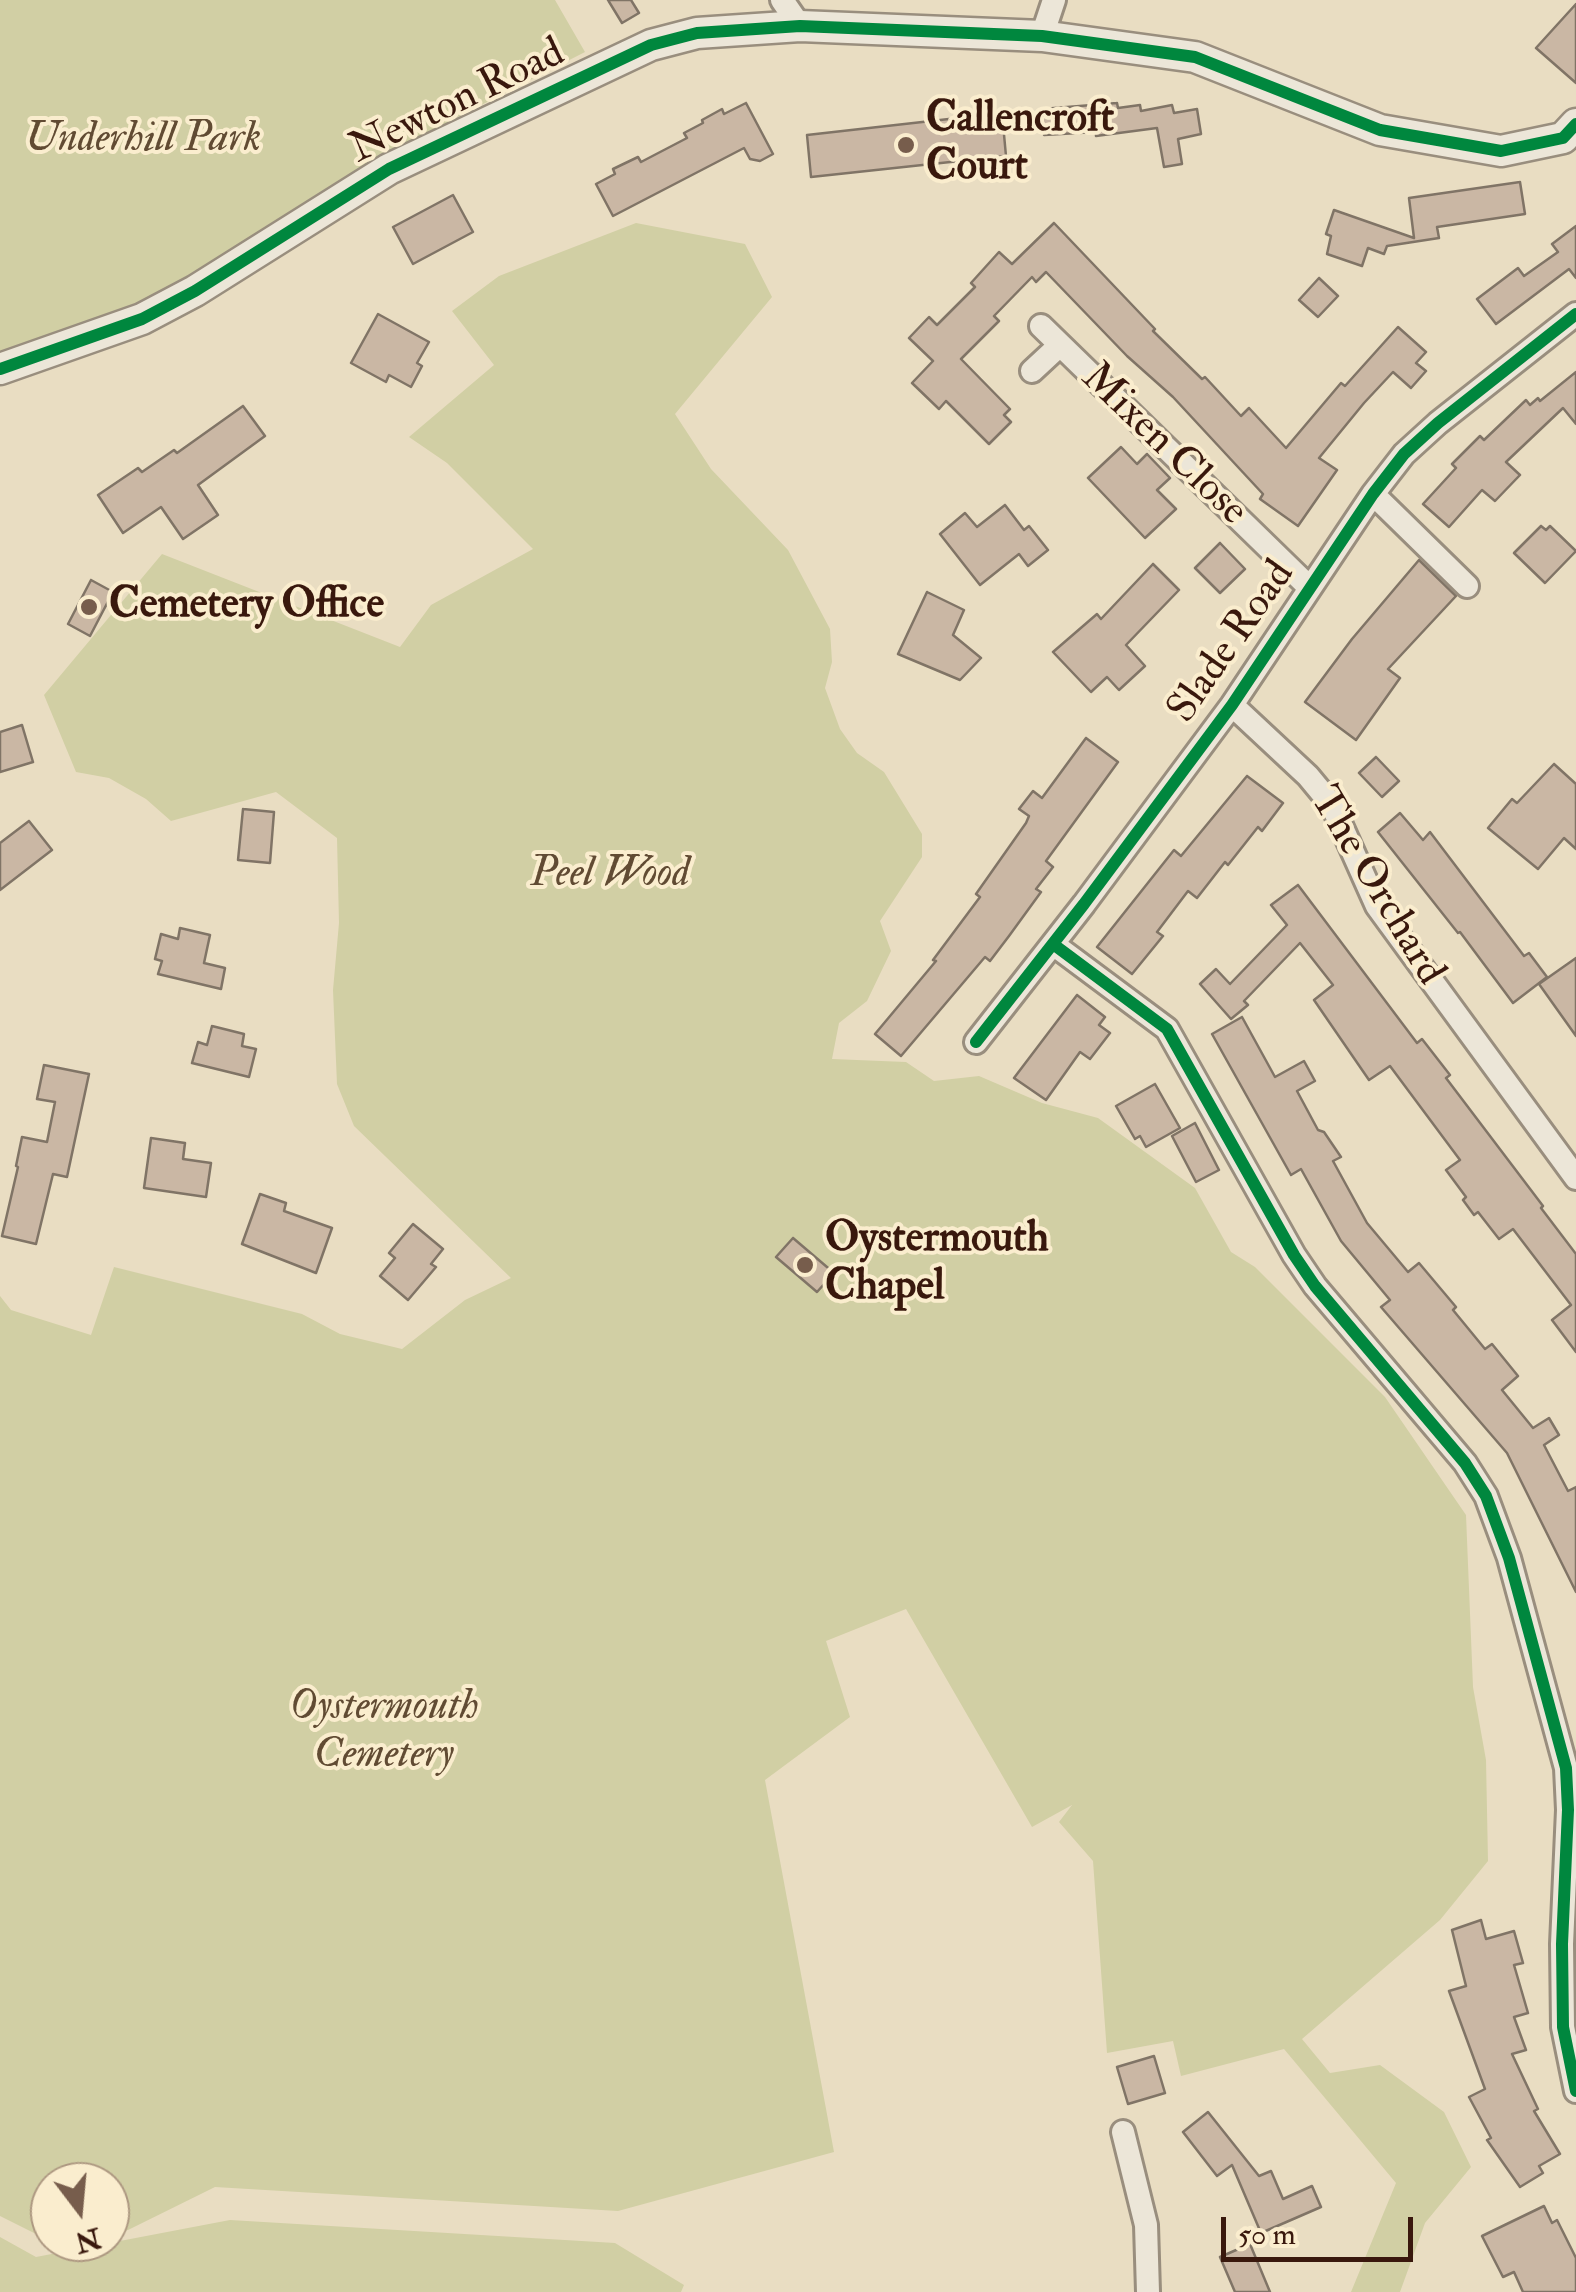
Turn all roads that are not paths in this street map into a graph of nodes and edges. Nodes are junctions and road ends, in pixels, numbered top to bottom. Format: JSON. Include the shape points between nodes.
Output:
{"nodes":[{"id":1,"x":782,"y":0,"type":"edge"},
{"id":2,"x":1054,"y":0,"type":"edge"},
{"id":3,"x":800,"y":26,"type":"junction"},
{"id":4,"x":1042,"y":36,"type":"junction"},
{"id":5,"x":1576,"y":124,"type":"edge"},
{"id":6,"x":1576,"y":314,"type":"edge"},
{"id":7,"x":1041,"y":326,"type":"dead end"},
{"id":8,"x":1060,"y":345,"type":"junction"},
{"id":9,"x":0,"y":369,"type":"edge"},
{"id":10,"x":1032,"y":371,"type":"dead end"},
{"id":11,"x":1373,"y":494,"type":"junction"},
{"id":12,"x":1467,"y":586,"type":"dead end"},
{"id":13,"x":1310,"y":588,"type":"junction"},
{"id":14,"x":1232,"y":705,"type":"junction"},
{"id":15,"x":1053,"y":944,"type":"junction"},
{"id":16,"x":976,"y":1042,"type":"dead end"},
{"id":17,"x":1576,"y":1178,"type":"edge"},
{"id":18,"x":1566,"y":1713,"type":"edge"},
{"id":19,"x":1571,"y":1917,"type":"edge"},
{"id":20,"x":1576,"y":2091,"type":"edge"},
{"id":21,"x":1124,"y":2132,"type":"dead end"},
{"id":22,"x":1148,"y":2292,"type":"edge"}],
"edges":[{"from":1,"to":3,"type":"street"},
{"from":2,"to":4,"type":"street"},
{"from":3,"to":4,"type":"street","name":"Newton Road"},
{"from":3,"to":9,"type":"street","name":"Newton Road","via":[[697,33],[651,45],[389,169],[142,319]]},
{"from":4,"to":5,"type":"street","name":"Newton Road","via":[[1195,58],[1380,130],[1501,152],[1563,138]]},
{"from":6,"to":11,"type":"street","name":"Slade Road","via":[[1438,423]]},
{"from":7,"to":8,"type":"street","name":"Mixen Close"},
{"from":8,"to":10,"type":"street","name":"Mixen Close"},
{"from":8,"to":13,"type":"street","name":"Mixen Close"},
{"from":11,"to":12,"type":"street"},
{"from":11,"to":13,"type":"street","name":"Slade Road"},
{"from":13,"to":14,"type":"street","name":"Slade Road"},
{"from":14,"to":15,"type":"street","name":"Slade Road"},
{"from":14,"to":17,"type":"street","name":"The Orchard","via":[[1332,805],[1377,906]]},
{"from":15,"to":16,"type":"street","name":"Slade Road"},
{"from":15,"to":18,"type":"street","via":[[1167,1029],[1315,1286],[1465,1463],[1499,1526]]},
{"from":18,"to":19,"type":"street"},
{"from":19,"to":20,"type":"street","via":[[1562,1944],[1562,2028]]},
{"from":21,"to":22,"type":"street","via":[[1146,2225]]}]}
